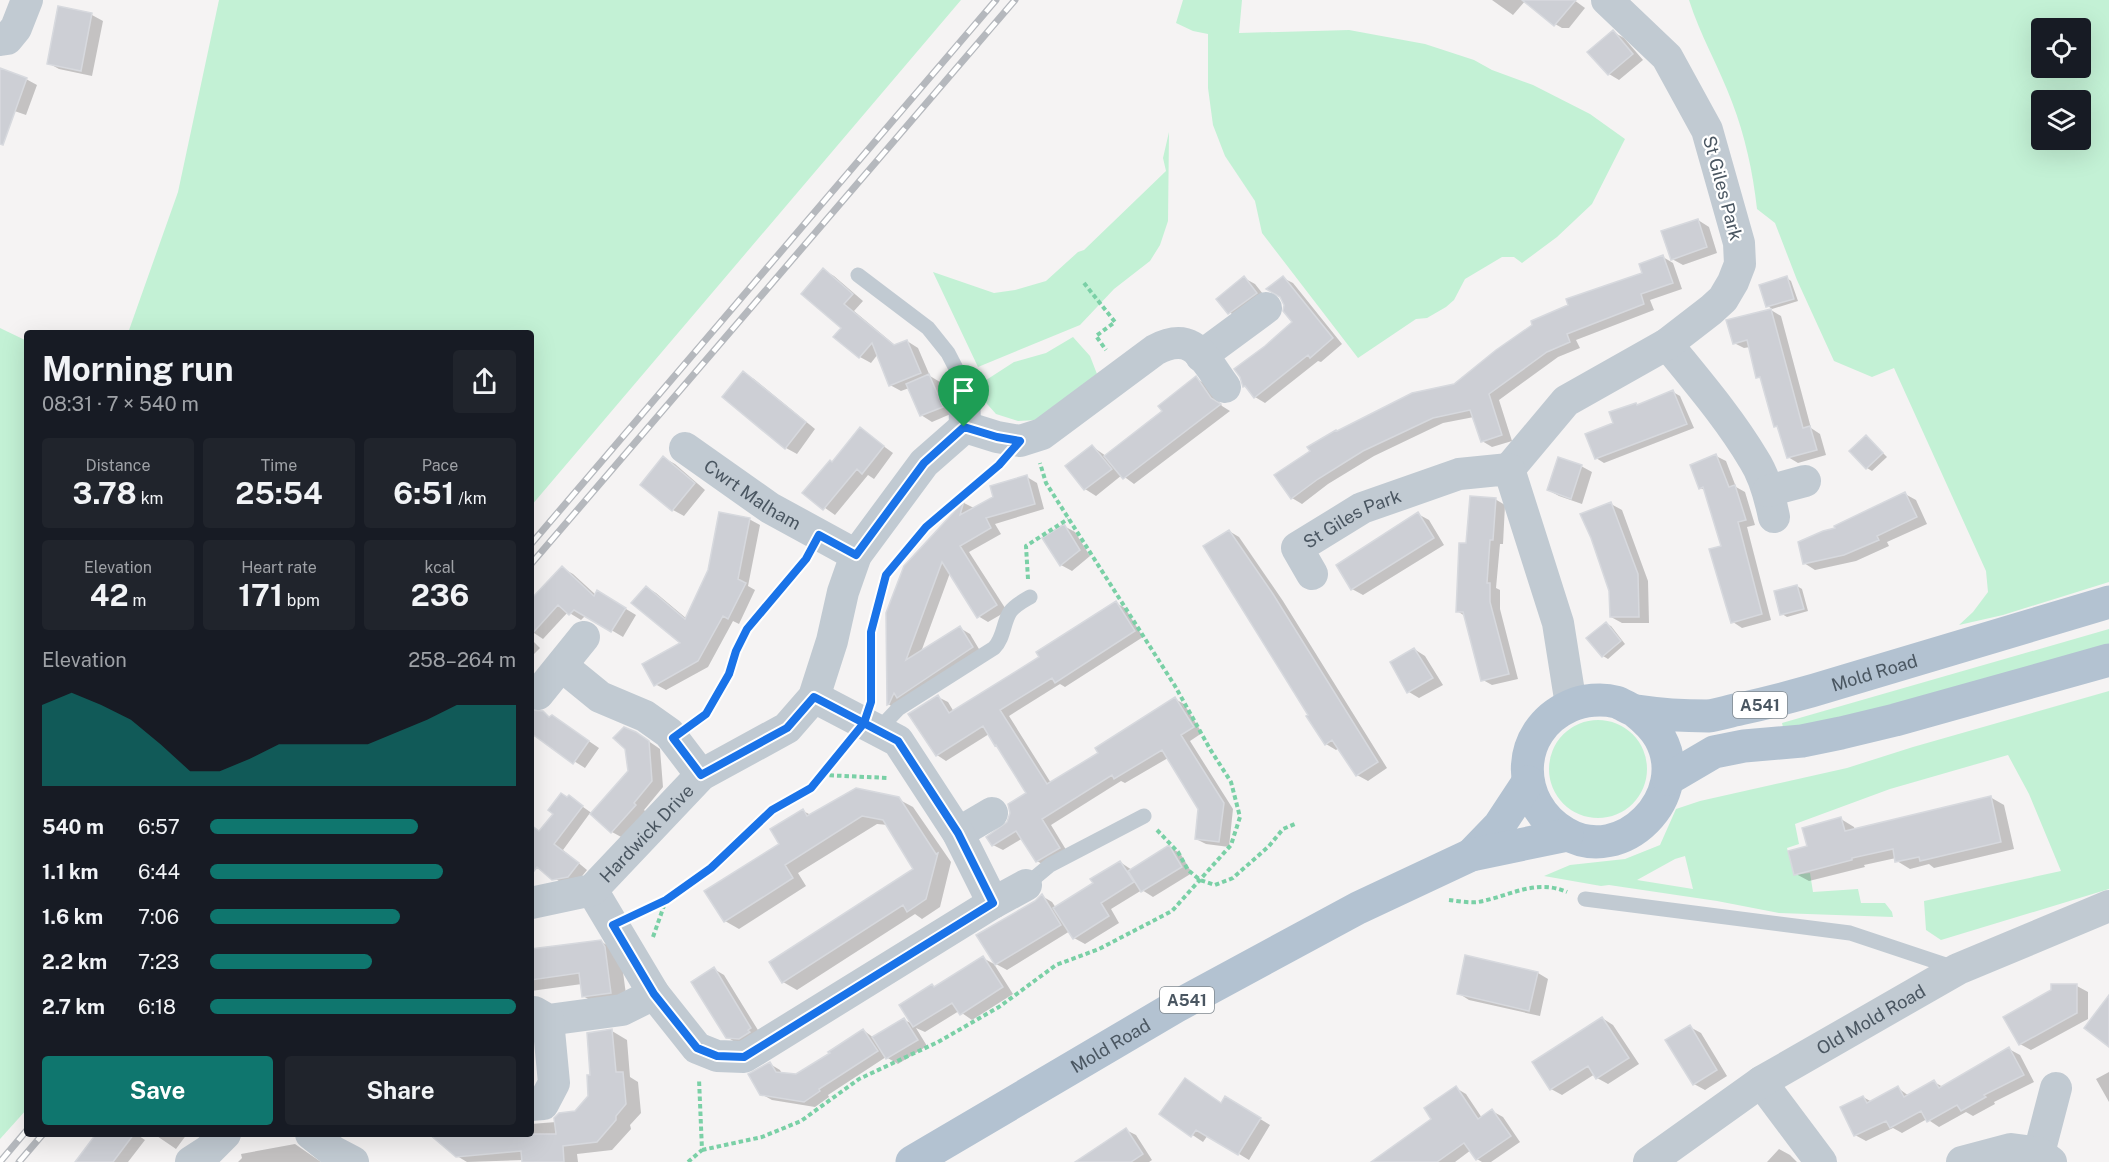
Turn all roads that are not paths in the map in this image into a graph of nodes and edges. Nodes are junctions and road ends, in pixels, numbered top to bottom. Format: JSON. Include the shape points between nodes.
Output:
{"nodes":[{"id":1,"x":27,"y":0,"type":"edge"},
{"id":2,"x":1607,"y":0,"type":"edge"},
{"id":3,"x":0,"y":40,"type":"edge"},
{"id":4,"x":858,"y":274,"type":"dead end"},
{"id":5,"x":1266,"y":308,"type":"dead end"},
{"id":6,"x":1666,"y":344,"type":"junction"},
{"id":7,"x":1201,"y":356,"type":"junction"},
{"id":8,"x":964,"y":384,"type":"joint"},
{"id":9,"x":1225,"y":387,"type":"dead end"},
{"id":10,"x":964,"y":427,"type":"junction"},
{"id":11,"x":685,"y":448,"type":"dead end"},
{"id":12,"x":1509,"y":469,"type":"junction"},
{"id":13,"x":1805,"y":481,"type":"dead end"},
{"id":14,"x":856,"y":555,"type":"junction"},
{"id":15,"x":1312,"y":574,"type":"dead end"},
{"id":16,"x":1030,"y":597,"type":"road end"},
{"id":17,"x":2109,"y":602,"type":"edge"},
{"id":18,"x":585,"y":637,"type":"dead end"},
{"id":19,"x":2109,"y":660,"type":"edge"},
{"id":20,"x":562,"y":666,"type":"junction"},
{"id":21,"x":538,"y":694,"type":"dead end"},
{"id":22,"x":814,"y":697,"type":"junction"},
{"id":23,"x":1571,"y":705,"type":"junction"},
{"id":24,"x":1635,"y":711,"type":"junction"},
{"id":25,"x":871,"y":727,"type":"junction"},
{"id":26,"x":701,"y":775,"type":"junction"},
{"id":27,"x":1668,"y":779,"type":"junction"},
{"id":28,"x":1527,"y":782,"type":"junction"},
{"id":29,"x":992,"y":813,"type":"dead end"},
{"id":30,"x":1144,"y":816,"type":"road end"},
{"id":31,"x":958,"y":833,"type":"junction"},
{"id":32,"x":1567,"y":835,"type":"junction"},
{"id":33,"x":1471,"y":855,"type":"junction"},
{"id":34,"x":1026,"y":885,"type":"joint"},
{"id":35,"x":592,"y":890,"type":"junction"},
{"id":36,"x":1585,"y":899,"type":"road end"},
{"id":37,"x":534,"y":902,"type":"edge"},
{"id":38,"x":993,"y":903,"type":"junction"},
{"id":39,"x":2109,"y":906,"type":"edge"},
{"id":40,"x":1958,"y":969,"type":"junction"},
{"id":41,"x":654,"y":994,"type":"junction"},
{"id":42,"x":540,"y":1016,"type":"edge"},
{"id":43,"x":1761,"y":1082,"type":"junction"},
{"id":44,"x":2056,"y":1088,"type":"dead end"},
{"id":45,"x":534,"y":1105,"type":"edge"},
{"id":46,"x":222,"y":1137,"type":"edge"},
{"id":47,"x":315,"y":1137,"type":"edge"},
{"id":48,"x":2045,"y":1158,"type":"edge"},
{"id":49,"x":191,"y":1162,"type":"edge"},
{"id":50,"x":353,"y":1162,"type":"edge"},
{"id":51,"x":912,"y":1162,"type":"edge"},
{"id":52,"x":1649,"y":1162,"type":"edge"},
{"id":53,"x":1821,"y":1162,"type":"edge"},
{"id":54,"x":1962,"y":1162,"type":"edge"}],
"edges":[{"from":1,"to":3,"type":"street","via":[[16,28],[7,39]]},
{"from":2,"to":6,"type":"street","name":"St Giles Park","via":[[1667,57],[1707,130],[1739,243],[1740,264],[1723,299]]},
{"from":4,"to":8,"type":"lane","via":[[928,328],[948,353]]},
{"from":5,"to":7,"type":"street","via":[[1245,337]]},
{"from":6,"to":12,"type":"street","name":"St Giles Park","via":[[1566,401]]},
{"from":6,"to":13,"type":"street","via":[[1712,399],[1755,461],[1771,504]]},
{"from":7,"to":9,"type":"street"},
{"from":7,"to":10,"type":"street","via":[[1193,346],[1178,342],[1115,363],[1042,434],[1020,441]]},
{"from":8,"to":10,"type":"street"},
{"from":10,"to":14,"type":"street","name":"Hardwick Drive","via":[[924,463]]},
{"from":11,"to":14,"type":"street","name":"Cwrt Malham","via":[[770,508]]},
{"from":12,"to":15,"type":"street","name":"St Giles Park","via":[[1459,474],[1362,508],[1297,548]]},
{"from":12,"to":23,"type":"street","via":[[1558,623]]},
{"from":14,"to":22,"type":"street","name":"Hardwick Drive"},
{"from":16,"to":25,"type":"lane","via":[[1008,615],[994,648]]},
{"from":17,"to":24,"type":"main road","name":"Mold Road","number":"A541","via":[[1759,705],[1709,716]]},
{"from":18,"to":20,"type":"street"},
{"from":19,"to":27,"type":"main road","number":"A541","via":[[1841,733],[1714,752]]},
{"from":20,"to":21,"type":"street"},
{"from":20,"to":26,"type":"street","via":[[600,697],[645,716],[669,733]]},
{"from":22,"to":25,"type":"street"},
{"from":22,"to":26,"type":"street","name":"Hardwick Drive","via":[[787,728]]},
{"from":23,"to":24,"type":"main road","via":[[1592,700],[1615,702]]},
{"from":23,"to":28,"type":"main road","via":[[1551,717],[1536,736],[1528,758]]},
{"from":24,"to":27,"type":"main road","via":[[1661,740]]},
{"from":25,"to":31,"type":"street","via":[[898,741]]},
{"from":26,"to":35,"type":"street","name":"Hardwick Drive"},
{"from":27,"to":32,"type":"main road","via":[[1662,800],[1649,819],[1632,833],[1599,841]]},
{"from":28,"to":32,"type":"main road","via":[[1534,803],[1548,822]]},
{"from":28,"to":33,"type":"main road","name":"Mold Road","number":"A541","via":[[1499,826]]},
{"from":29,"to":31,"type":"street"},
{"from":30,"to":34,"type":"lane","via":[[1050,866]]},
{"from":31,"to":38,"type":"street"},
{"from":32,"to":33,"type":"main road","name":"Mold Road","number":"A541"},
{"from":33,"to":51,"type":"main road","name":"Mold Road","number":"A541","via":[[1358,908],[1175,1007]]},
{"from":34,"to":38,"type":"street"},
{"from":35,"to":37,"type":"street","name":"Hardwick Drive"},
{"from":35,"to":41,"type":"street"},
{"from":36,"to":40,"type":"lane","via":[[1850,933]]},
{"from":38,"to":41,"type":"street","via":[[744,1057],[717,1056],[697,1048]]},
{"from":39,"to":40,"type":"street","name":"Old Mold Road"},
{"from":40,"to":43,"type":"street","name":"Old Mold Road"},
{"from":41,"to":42,"type":"street","via":[[621,1010]]},
{"from":42,"to":45,"type":"street","via":[[554,1083],[543,1104]]},
{"from":43,"to":52,"type":"street","name":"Old Mold Road"},
{"from":43,"to":53,"type":"street"},
{"from":44,"to":48,"type":"street"},
{"from":46,"to":49,"type":"street"},
{"from":47,"to":50,"type":"street"},
{"from":48,"to":54,"type":"street","via":[[2011,1149]]}]}
